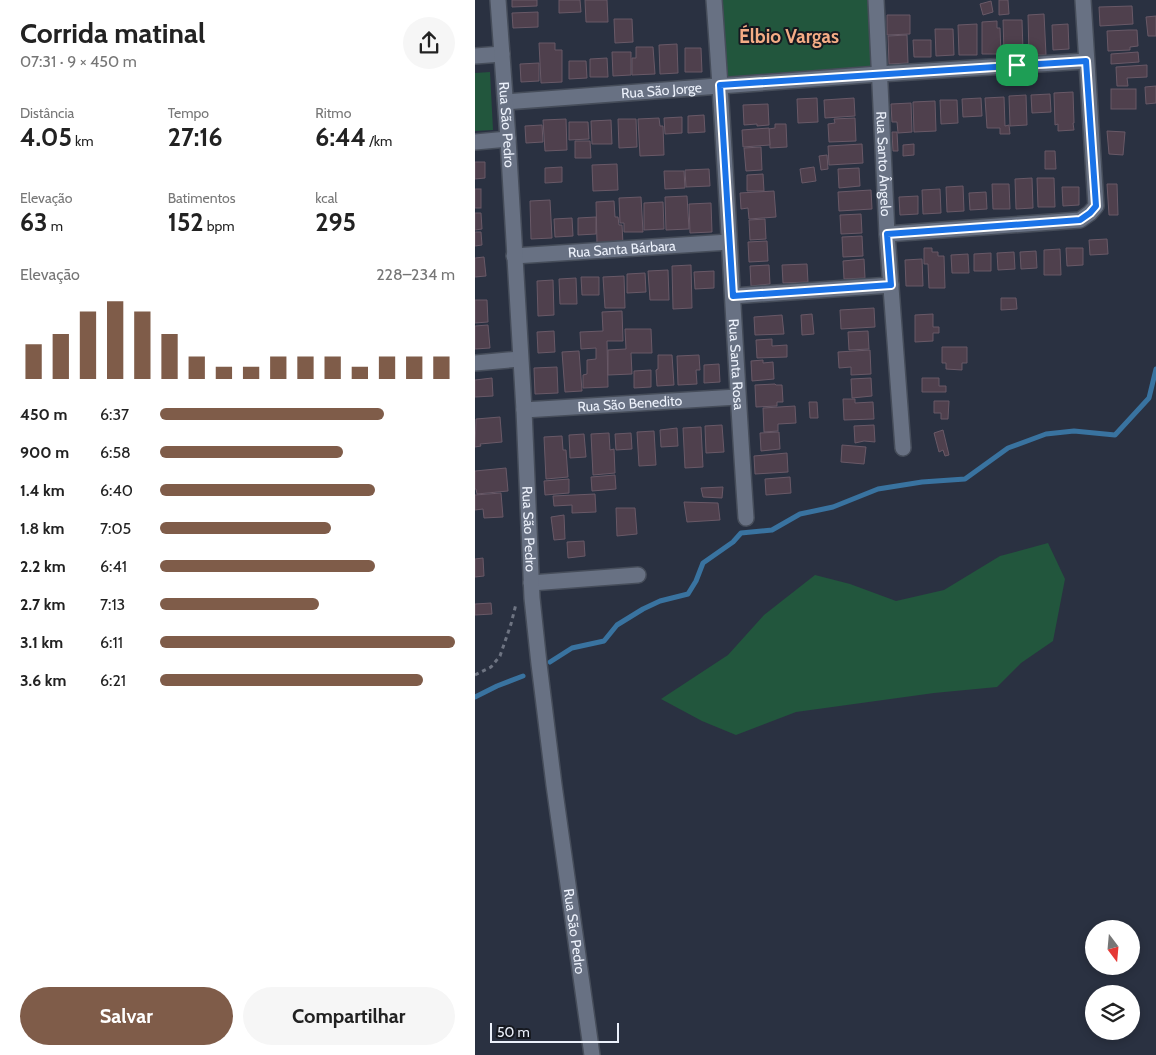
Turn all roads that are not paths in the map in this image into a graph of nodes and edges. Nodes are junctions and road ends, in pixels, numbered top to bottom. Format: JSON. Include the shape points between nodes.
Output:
{"nodes":[{"id":1,"x":498,"y":0,"type":"edge"},
{"id":2,"x":714,"y":0,"type":"edge"},
{"id":3,"x":876,"y":0,"type":"edge"},
{"id":4,"x":1083,"y":0,"type":"edge"},
{"id":5,"x":502,"y":54,"type":"junction"},
{"id":6,"x":475,"y":56,"type":"edge"},
{"id":7,"x":1086,"y":61,"type":"junction"},
{"id":8,"x":879,"y":74,"type":"junction"},
{"id":9,"x":720,"y":85,"type":"junction"},
{"id":10,"x":506,"y":102,"type":"junction"},
{"id":11,"x":508,"y":139,"type":"junction"},
{"id":12,"x":475,"y":142,"type":"edge"},
{"id":13,"x":887,"y":234,"type":"junction"},
{"id":14,"x":729,"y":242,"type":"junction"},
{"id":15,"x":514,"y":256,"type":"junction"},
{"id":16,"x":891,"y":285,"type":"junction"},
{"id":17,"x":733,"y":296,"type":"junction"},
{"id":18,"x":520,"y":360,"type":"junction"},
{"id":19,"x":475,"y":363,"type":"edge"},
{"id":20,"x":737,"y":397,"type":"junction"},
{"id":21,"x":524,"y":410,"type":"junction"},
{"id":22,"x":903,"y":448,"type":"dead end"},
{"id":23,"x":746,"y":518,"type":"dead end"},
{"id":24,"x":638,"y":575,"type":"dead end"},
{"id":25,"x":531,"y":583,"type":"junction"},
{"id":26,"x":592,"y":1055,"type":"edge"}],
"edges":[{"from":1,"to":5,"type":"street","name":"Rua São Pedro"},
{"from":2,"to":9,"type":"street","name":"Rua Santa Rosa"},
{"from":3,"to":8,"type":"street","name":"Rua Santo Ângelo"},
{"from":4,"to":7,"type":"street"},
{"from":5,"to":6,"type":"street"},
{"from":5,"to":10,"type":"street","name":"Rua São Pedro"},
{"from":7,"to":8,"type":"street","name":"Rua São Jorge"},
{"from":7,"to":13,"type":"street","via":[[1096,206],[1090,213],[1080,220]]},
{"from":8,"to":9,"type":"street","name":"Rua São Jorge"},
{"from":8,"to":13,"type":"street","name":"Rua Santo Ângelo"},
{"from":9,"to":10,"type":"street","name":"Rua São Jorge"},
{"from":9,"to":14,"type":"street","name":"Rua Santa Rosa"},
{"from":10,"to":11,"type":"street","name":"Rua São Pedro"},
{"from":11,"to":12,"type":"street"},
{"from":11,"to":15,"type":"street","name":"Rua São Pedro"},
{"from":13,"to":16,"type":"street","name":"Rua Santo Ângelo"},
{"from":14,"to":15,"type":"street","name":"Rua Santa Bárbara"},
{"from":14,"to":17,"type":"street","name":"Rua Santa Rosa"},
{"from":15,"to":18,"type":"street","name":"Rua São Pedro"},
{"from":16,"to":17,"type":"street"},
{"from":16,"to":22,"type":"street","name":"Rua Santo Ângelo"},
{"from":17,"to":20,"type":"street","name":"Rua Santa Rosa"},
{"from":18,"to":19,"type":"street"},
{"from":18,"to":21,"type":"street","name":"Rua São Pedro"},
{"from":20,"to":21,"type":"street","name":"Rua São Benedito"},
{"from":20,"to":23,"type":"street","name":"Rua Santa Rosa"},
{"from":21,"to":25,"type":"street","name":"Rua São Pedro"},
{"from":24,"to":25,"type":"street"},
{"from":25,"to":26,"type":"street","name":"Rua São Pedro","via":[[554,785]]}]}
